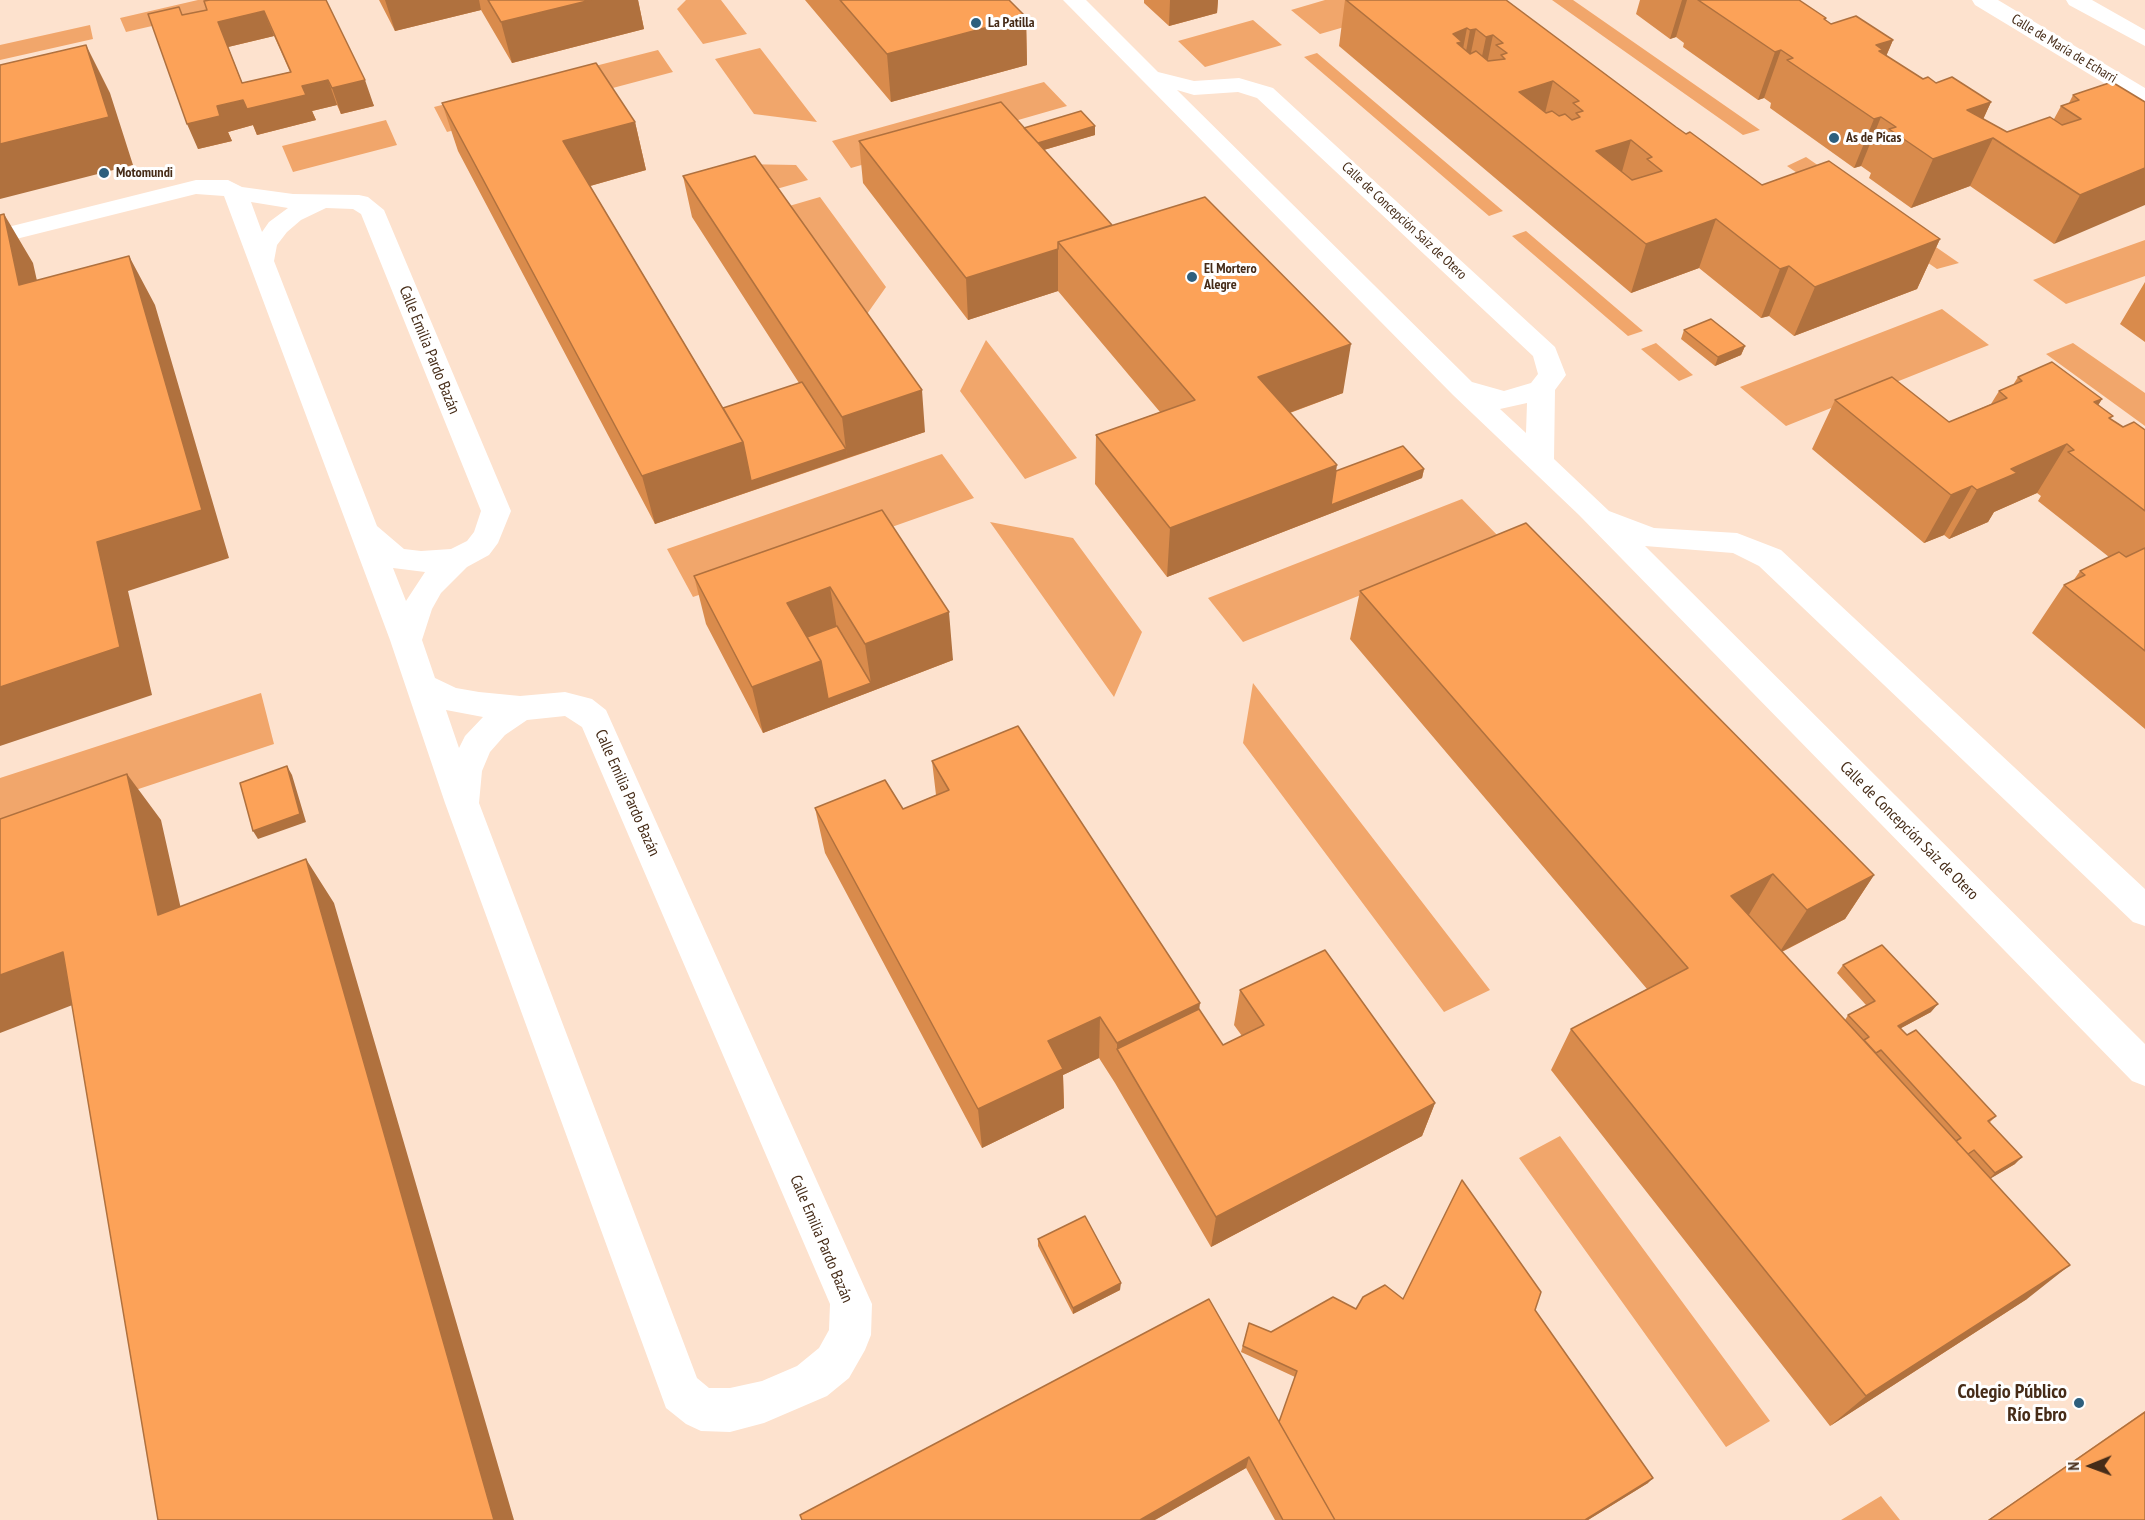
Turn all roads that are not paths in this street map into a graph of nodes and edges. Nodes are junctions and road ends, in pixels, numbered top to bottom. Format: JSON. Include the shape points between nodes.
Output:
{"nodes":[{"id":1,"x":1074,"y":0,"type":"edge"},
{"id":2,"x":1983,"y":0,"type":"edge"},
{"id":3,"x":2077,"y":0,"type":"edge"},
{"id":4,"x":2145,"y":39,"type":"edge"},
{"id":5,"x":1153,"y":77,"type":"junction"},
{"id":6,"x":1221,"y":88,"type":"junction"},
{"id":7,"x":2145,"y":98,"type":"edge"},
{"id":8,"x":1192,"y":118,"type":"junction"},
{"id":9,"x":235,"y":193,"type":"junction"},
{"id":10,"x":320,"y":201,"type":"junction"},
{"id":11,"x":0,"y":236,"type":"edge"},
{"id":12,"x":261,"y":262,"type":"junction"},
{"id":13,"x":1463,"y":389,"type":"junction"},
{"id":14,"x":1541,"y":389,"type":"junction"},
{"id":15,"x":1540,"y":459,"type":"junction"},
{"id":16,"x":1589,"y":508,"type":"junction"},
{"id":17,"x":366,"y":533,"type":"junction"},
{"id":18,"x":1706,"y":539,"type":"junction"},
{"id":19,"x":456,"y":559,"type":"junction"},
{"id":20,"x":1674,"y":594,"type":"junction"},
{"id":21,"x":406,"y":640,"type":"junction"},
{"id":22,"x":424,"y":687,"type":"junction"},
{"id":23,"x":520,"y":708,"type":"junction"},
{"id":24,"x":462,"y":803,"type":"junction"},
{"id":25,"x":2145,"y":911,"type":"edge"},
{"id":26,"x":2145,"y":1069,"type":"edge"}],
"edges":[{"from":1,"to":5,"type":"street","name":"Calle de Concepción Saiz de Otero"},
{"from":2,"to":7,"type":"street","name":"Calle de María de Echarri"},
{"from":3,"to":4,"type":"street"},
{"from":5,"to":6,"type":"street","name":"Calle de Concepción Saiz de Otero","via":[[1183,86]]},
{"from":5,"to":8,"type":"street","name":"Calle de Concepción Saiz de Otero"},
{"from":6,"to":8,"type":"street","via":[[1196,100]]},
{"from":6,"to":14,"type":"street","name":"Calle de Concepción Saiz de Otero","via":[[1239,85],[1265,93],[1546,352],[1552,375]]},
{"from":8,"to":13,"type":"street","name":"Calle de Concepción Saiz de Otero"},
{"from":9,"to":10,"type":"street","name":"Calle Emilia Pardo Bazán"},
{"from":9,"to":11,"type":"street","name":"Calle Emilia Pardo Bazán","via":[[228,187],[196,188]]},
{"from":9,"to":12,"type":"street","name":"Calle Emilia Pardo Bazán"},
{"from":10,"to":12,"type":"street","name":"Calle Emilia Pardo Bazán","via":[[278,227],[265,245]]},
{"from":10,"to":19,"type":"street","name":"Calle Emilia Pardo Bazán","via":[[358,202],[372,210],[496,511],[488,536],[478,548]]},
{"from":12,"to":17,"type":"street","name":"Calle Emilia Pardo Bazán"},
{"from":13,"to":14,"type":"street","name":"Calle de Concepción Saiz de Otero","via":[[1505,400]]},
{"from":13,"to":15,"type":"street","name":"Calle de Concepción Saiz de Otero"},
{"from":14,"to":15,"type":"street","name":"Calle de Concepción Saiz de Otero"},
{"from":15,"to":16,"type":"street","name":"Calle de Concepción Saiz de Otero"},
{"from":16,"to":18,"type":"street","name":"Calle de Concepción Saiz de Otero","via":[[1628,531],[1654,538]]},
{"from":16,"to":20,"type":"street","name":"Calle de Concepción Saiz de Otero"},
{"from":17,"to":19,"type":"street","name":"Calle Emilia Pardo Bazán","via":[[397,558],[421,562]]},
{"from":17,"to":21,"type":"street","name":"Calle Emilia Pardo Bazán"},
{"from":18,"to":20,"type":"street","name":"Calle de Concepción Saiz de Otero","via":[[1676,550],[1667,569]]},
{"from":18,"to":25,"type":"street","name":"Calle de Concepción Saiz de Otero","via":[[1737,543],[1770,558]]},
{"from":19,"to":21,"type":"street","name":"Calle Emilia Pardo Bazán","via":[[430,586]]},
{"from":20,"to":26,"type":"street","name":"Calle de Concepción Saiz de Otero"},
{"from":21,"to":22,"type":"street","name":"Calle Emilia Pardo Bazán"},
{"from":22,"to":23,"type":"street","name":"Calle Emilia Pardo Bazán","via":[[450,699]]},
{"from":22,"to":24,"type":"street","name":"Calle Emilia Pardo Bazán"},
{"from":23,"to":24,"type":"street","name":"Calle Emilia Pardo Bazán","via":[[494,726],[477,745],[465,771]]},
{"from":23,"to":24,"type":"street","name":"Calle Emilia Pardo Bazán","via":[[565,704],[581,708],[595,719],[851,1304],[850,1335],[834,1363],[812,1381],[764,1402],[730,1410],[701,1409],[681,1393]]}]}
